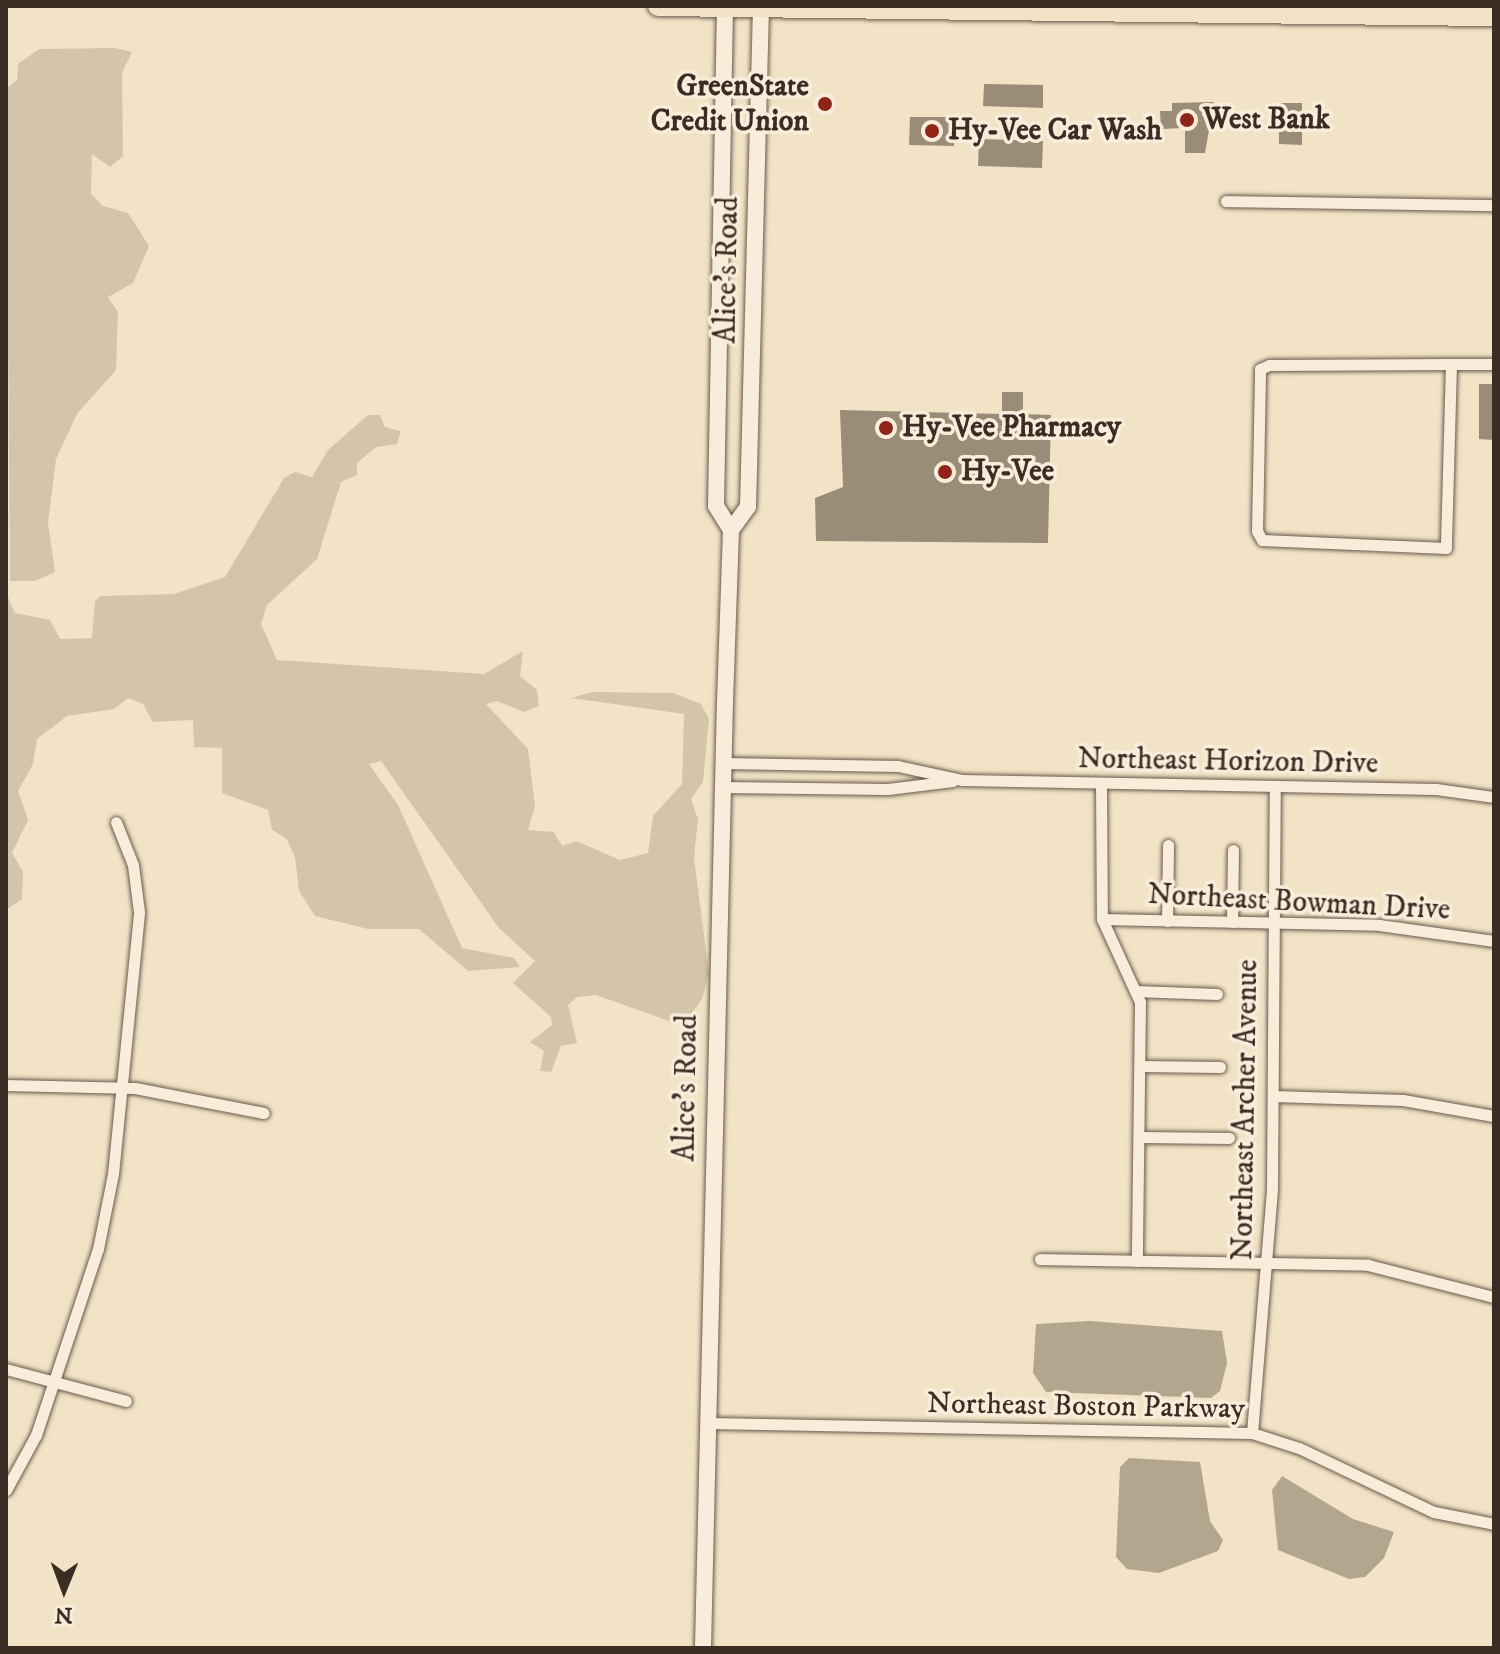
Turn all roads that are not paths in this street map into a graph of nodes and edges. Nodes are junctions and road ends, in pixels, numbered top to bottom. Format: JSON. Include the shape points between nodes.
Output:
{"nodes":[{"id":1,"x":658,"y":6,"type":"edge"},
{"id":2,"x":725,"y":7,"type":"edge"},
{"id":3,"x":761,"y":7,"type":"edge"},
{"id":4,"x":1458,"y":11,"type":"edge"},
{"id":5,"x":1494,"y":16,"type":"edge"},
{"id":6,"x":1226,"y":201,"type":"dead end"},
{"id":7,"x":1494,"y":205,"type":"edge"},
{"id":8,"x":1451,"y":364,"type":"junction"},
{"id":9,"x":1494,"y":364,"type":"edge"},
{"id":10,"x":731,"y":530,"type":"junction"},
{"id":11,"x":723,"y":763,"type":"junction"},
{"id":12,"x":962,"y":780,"type":"junction"},
{"id":13,"x":1101,"y":784,"type":"junction"},
{"id":14,"x":722,"y":787,"type":"junction"},
{"id":15,"x":1275,"y":787,"type":"junction"},
{"id":16,"x":1494,"y":797,"type":"edge"},
{"id":17,"x":116,"y":822,"type":"dead end"},
{"id":18,"x":1168,"y":845,"type":"dead end"},
{"id":19,"x":1233,"y":850,"type":"dead end"},
{"id":20,"x":1102,"y":919,"type":"junction"},
{"id":21,"x":1167,"y":921,"type":"junction"},
{"id":22,"x":1232,"y":922,"type":"junction"},
{"id":23,"x":1275,"y":923,"type":"junction"},
{"id":24,"x":1494,"y":941,"type":"edge"},
{"id":25,"x":1135,"y":991,"type":"junction"},
{"id":26,"x":1217,"y":994,"type":"dead end"},
{"id":27,"x":1141,"y":1066,"type":"junction"},
{"id":28,"x":1220,"y":1067,"type":"dead end"},
{"id":29,"x":6,"y":1085,"type":"edge"},
{"id":30,"x":121,"y":1088,"type":"junction"},
{"id":31,"x":1273,"y":1096,"type":"junction"},
{"id":32,"x":264,"y":1113,"type":"dead end"},
{"id":33,"x":1494,"y":1116,"type":"edge"},
{"id":34,"x":1140,"y":1137,"type":"junction"},
{"id":35,"x":1229,"y":1138,"type":"dead end"},
{"id":36,"x":1040,"y":1259,"type":"dead end"},
{"id":37,"x":1137,"y":1261,"type":"junction"},
{"id":38,"x":1267,"y":1264,"type":"junction"},
{"id":39,"x":1494,"y":1297,"type":"edge"},
{"id":40,"x":6,"y":1369,"type":"edge"},
{"id":41,"x":51,"y":1383,"type":"junction"},
{"id":42,"x":126,"y":1401,"type":"dead end"},
{"id":43,"x":708,"y":1423,"type":"junction"},
{"id":44,"x":1252,"y":1433,"type":"junction"},
{"id":45,"x":6,"y":1490,"type":"edge"},
{"id":46,"x":1494,"y":1524,"type":"edge"},
{"id":47,"x":703,"y":1648,"type":"edge"}],
"edges":[{"from":1,"to":2,"type":"highway"},
{"from":2,"to":3,"type":"highway"},
{"from":2,"to":10,"type":"main road","name":"Alice's Road","via":[[716,506]]},
{"from":3,"to":4,"type":"highway"},
{"from":3,"to":10,"type":"main road","name":"Alice's Road","via":[[748,507]]},
{"from":4,"to":5,"type":"highway"},
{"from":6,"to":7,"type":"street"},
{"from":8,"to":8,"type":"street","via":[[1260,369],[1257,531],[1262,540],[1446,548]]},
{"from":8,"to":9,"type":"street"},
{"from":10,"to":11,"type":"main road","name":"Alice's Road"},
{"from":11,"to":12,"type":"street","name":"Northeast Horizon Drive","via":[[898,766]]},
{"from":11,"to":14,"type":"main road","name":"Alice's Road"},
{"from":12,"to":13,"type":"street","name":"Northeast Horizon Drive"},
{"from":12,"to":14,"type":"street","name":"Northeast Horizon Drive","via":[[888,789]]},
{"from":13,"to":15,"type":"street","name":"Northeast Horizon Drive"},
{"from":13,"to":20,"type":"street"},
{"from":14,"to":43,"type":"main road","name":"Alice's Road"},
{"from":15,"to":16,"type":"street","name":"Northeast Horizon Drive","via":[[1436,789]]},
{"from":15,"to":23,"type":"street","name":"Northeast Archer Avenue"},
{"from":17,"to":30,"type":"street","via":[[133,865],[139,912]]},
{"from":18,"to":21,"type":"street"},
{"from":19,"to":22,"type":"street"},
{"from":20,"to":21,"type":"street","name":"Northeast Bowman Drive"},
{"from":20,"to":25,"type":"street"},
{"from":21,"to":22,"type":"street","name":"Northeast Bowman Drive"},
{"from":22,"to":23,"type":"street","name":"Northeast Bowman Drive"},
{"from":23,"to":24,"type":"street","name":"Northeast Bowman Drive","via":[[1379,925]]},
{"from":23,"to":31,"type":"street","name":"Northeast Archer Avenue"},
{"from":25,"to":26,"type":"street"},
{"from":25,"to":27,"type":"street"},
{"from":27,"to":28,"type":"street"},
{"from":27,"to":34,"type":"street"},
{"from":29,"to":30,"type":"street"},
{"from":30,"to":32,"type":"street"},
{"from":30,"to":41,"type":"street","via":[[104,1223]]},
{"from":31,"to":33,"type":"street","via":[[1403,1100]]},
{"from":31,"to":38,"type":"street","name":"Northeast Archer Avenue"},
{"from":34,"to":35,"type":"street"},
{"from":34,"to":37,"type":"street"},
{"from":36,"to":37,"type":"street"},
{"from":37,"to":38,"type":"street"},
{"from":38,"to":39,"type":"street","via":[[1368,1265]]},
{"from":38,"to":44,"type":"street","name":"Northeast Archer Avenue"},
{"from":40,"to":41,"type":"street"},
{"from":41,"to":42,"type":"street"},
{"from":41,"to":45,"type":"street","via":[[31,1449]]},
{"from":43,"to":44,"type":"street","name":"Northeast Boston Parkway"},
{"from":43,"to":47,"type":"main road","name":"Alice's Road"},
{"from":44,"to":46,"type":"street","name":"Northeast Boston Parkway","via":[[1299,1448],[1434,1512]]}]}
